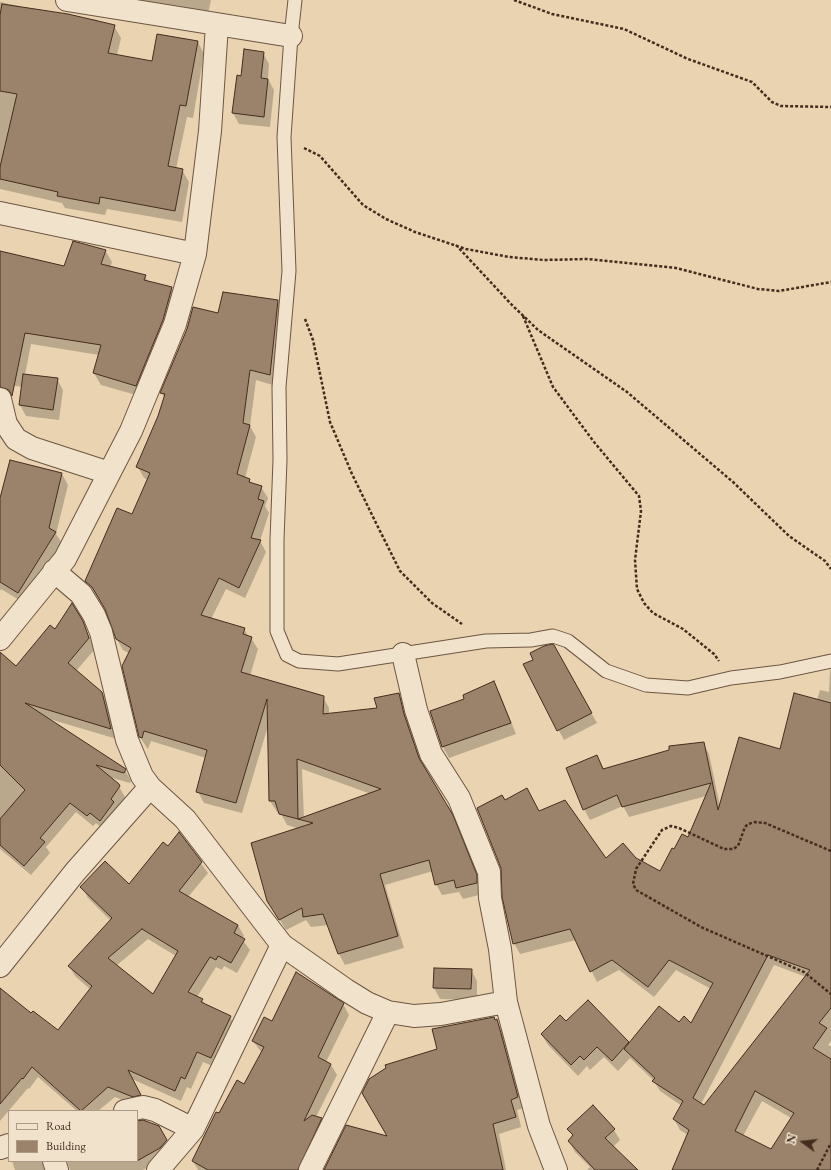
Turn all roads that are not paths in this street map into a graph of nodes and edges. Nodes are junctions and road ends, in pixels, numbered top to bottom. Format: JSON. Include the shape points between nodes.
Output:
{"nodes":[{"id":1,"x":67,"y":0,"type":"edge"},
{"id":2,"x":295,"y":0,"type":"edge"},
{"id":3,"x":218,"y":25,"type":"junction"},
{"id":4,"x":291,"y":36,"type":"junction"},
{"id":5,"x":0,"y":213,"type":"edge"},
{"id":6,"x":195,"y":254,"type":"junction"},
{"id":7,"x":0,"y":399,"type":"edge"},
{"id":8,"x":109,"y":473,"type":"junction"},
{"id":9,"x":54,"y":571,"type":"junction"},
{"id":10,"x":0,"y":639,"type":"edge"},
{"id":11,"x":403,"y":654,"type":"junction"},
{"id":12,"x":831,"y":661,"type":"edge"},
{"id":13,"x":150,"y":787,"type":"junction"},
{"id":14,"x":282,"y":945,"type":"junction"},
{"id":15,"x":0,"y":966,"type":"edge"},
{"id":16,"x":506,"y":1002,"type":"junction"},
{"id":17,"x":388,"y":1012,"type":"junction"},
{"id":18,"x":130,"y":1110,"type":"edge"},
{"id":19,"x":193,"y":1129,"type":"junction"},
{"id":20,"x":158,"y":1170,"type":"edge"},
{"id":21,"x":310,"y":1170,"type":"edge"},
{"id":22,"x":556,"y":1170,"type":"edge"}],
"edges":[{"from":1,"to":3,"type":"street"},
{"from":2,"to":4,"type":"lane"},
{"from":3,"to":4,"type":"street"},
{"from":3,"to":6,"type":"street","via":[[210,131]]},
{"from":4,"to":11,"type":"lane","via":[[284,137],[289,271],[279,387],[277,631],[287,655],[299,661],[338,664]]},
{"from":5,"to":6,"type":"street"},
{"from":6,"to":8,"type":"street","via":[[175,324],[131,431]]},
{"from":7,"to":8,"type":"street","via":[[6,424],[16,440],[32,448]]},
{"from":8,"to":9,"type":"street","via":[[65,559]]},
{"from":9,"to":10,"type":"street"},
{"from":9,"to":13,"type":"street","via":[[81,594],[94,615],[101,632],[127,740],[142,776]]},
{"from":11,"to":12,"type":"lane","via":[[486,641],[531,640],[554,636],[568,641],[606,671],[646,685],[688,688]]},
{"from":11,"to":16,"type":"street","via":[[416,710],[431,754],[460,798],[489,872],[490,898]]},
{"from":13,"to":14,"type":"street","via":[[185,819]]},
{"from":13,"to":15,"type":"street","via":[[75,872]]},
{"from":14,"to":17,"type":"street","via":[[346,990]]},
{"from":14,"to":19,"type":"street"},
{"from":16,"to":17,"type":"street","via":[[441,1014],[414,1016]]},
{"from":16,"to":22,"type":"street","via":[[537,1119],[549,1157]]},
{"from":17,"to":21,"type":"street"},
{"from":18,"to":19,"type":"street","via":[[143,1107]]},
{"from":19,"to":20,"type":"street"}]}
